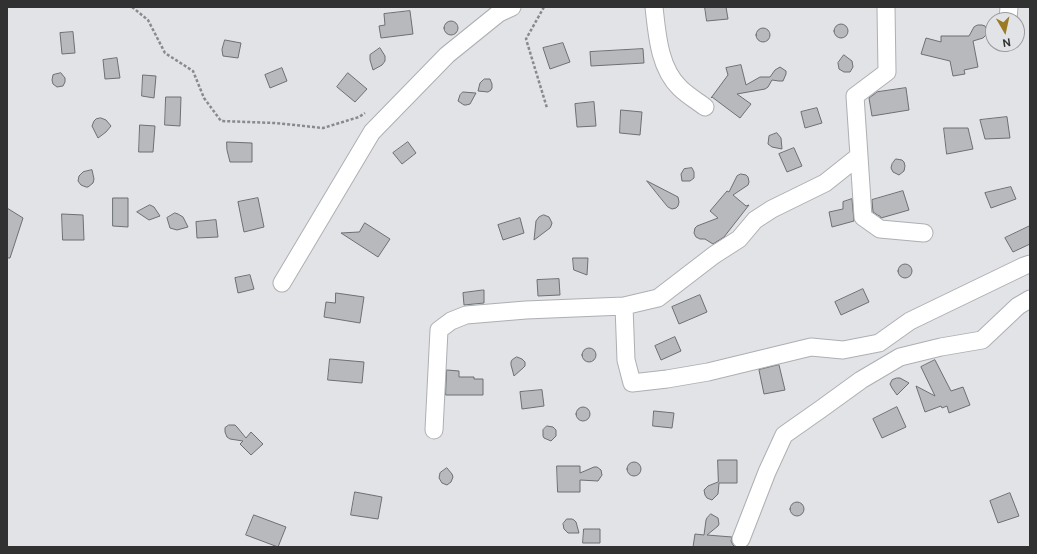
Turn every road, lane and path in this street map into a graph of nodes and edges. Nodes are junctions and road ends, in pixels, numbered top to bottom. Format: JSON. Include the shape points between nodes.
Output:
{"nodes":[{"id":1,"x":132,"y":7,"type":"edge"},
{"id":2,"x":512,"y":7,"type":"edge"},
{"id":3,"x":544,"y":7,"type":"edge"},
{"id":4,"x":654,"y":7,"type":"edge"},
{"id":5,"x":886,"y":7,"type":"edge"},
{"id":6,"x":705,"y":107,"type":"dead end"},
{"id":7,"x":547,"y":108,"type":"dead end"},
{"id":8,"x":366,"y":113,"type":"dead end"},
{"id":9,"x":859,"y":156,"type":"junction"},
{"id":10,"x":924,"y":233,"type":"dead end"},
{"id":11,"x":1030,"y":264,"type":"edge"},
{"id":12,"x":282,"y":282,"type":"dead end"},
{"id":13,"x":1030,"y":299,"type":"edge"},
{"id":14,"x":624,"y":306,"type":"junction"},
{"id":15,"x":434,"y":430,"type":"dead end"},
{"id":16,"x":741,"y":539,"type":"dead end"}],
"edges":[{"from":1,"to":8,"type":"path","via":[[148,20],[165,54],[193,71],[204,98],[221,121],[323,128]]},
{"from":2,"to":12,"type":"street","via":[[499,13],[447,55],[372,132]]},
{"from":3,"to":7,"type":"path","via":[[526,39]]},
{"from":4,"to":6,"type":"street","via":[[661,55],[670,74],[680,88]]},
{"from":5,"to":9,"type":"street","via":[[887,72],[855,96]]},
{"from":9,"to":10,"type":"street","via":[[863,216],[880,229]]},
{"from":9,"to":14,"type":"street","via":[[825,183],[772,208],[755,220],[739,239],[658,298]]},
{"from":11,"to":14,"type":"street","via":[[910,321],[879,343],[843,350],[811,346],[708,372],[632,383],[626,360]]},
{"from":13,"to":16,"type":"street","via":[[1018,306],[982,340],[900,356],[861,380],[784,435]]},
{"from":14,"to":15,"type":"street","via":[[466,315],[451,321],[439,330]]}]}
